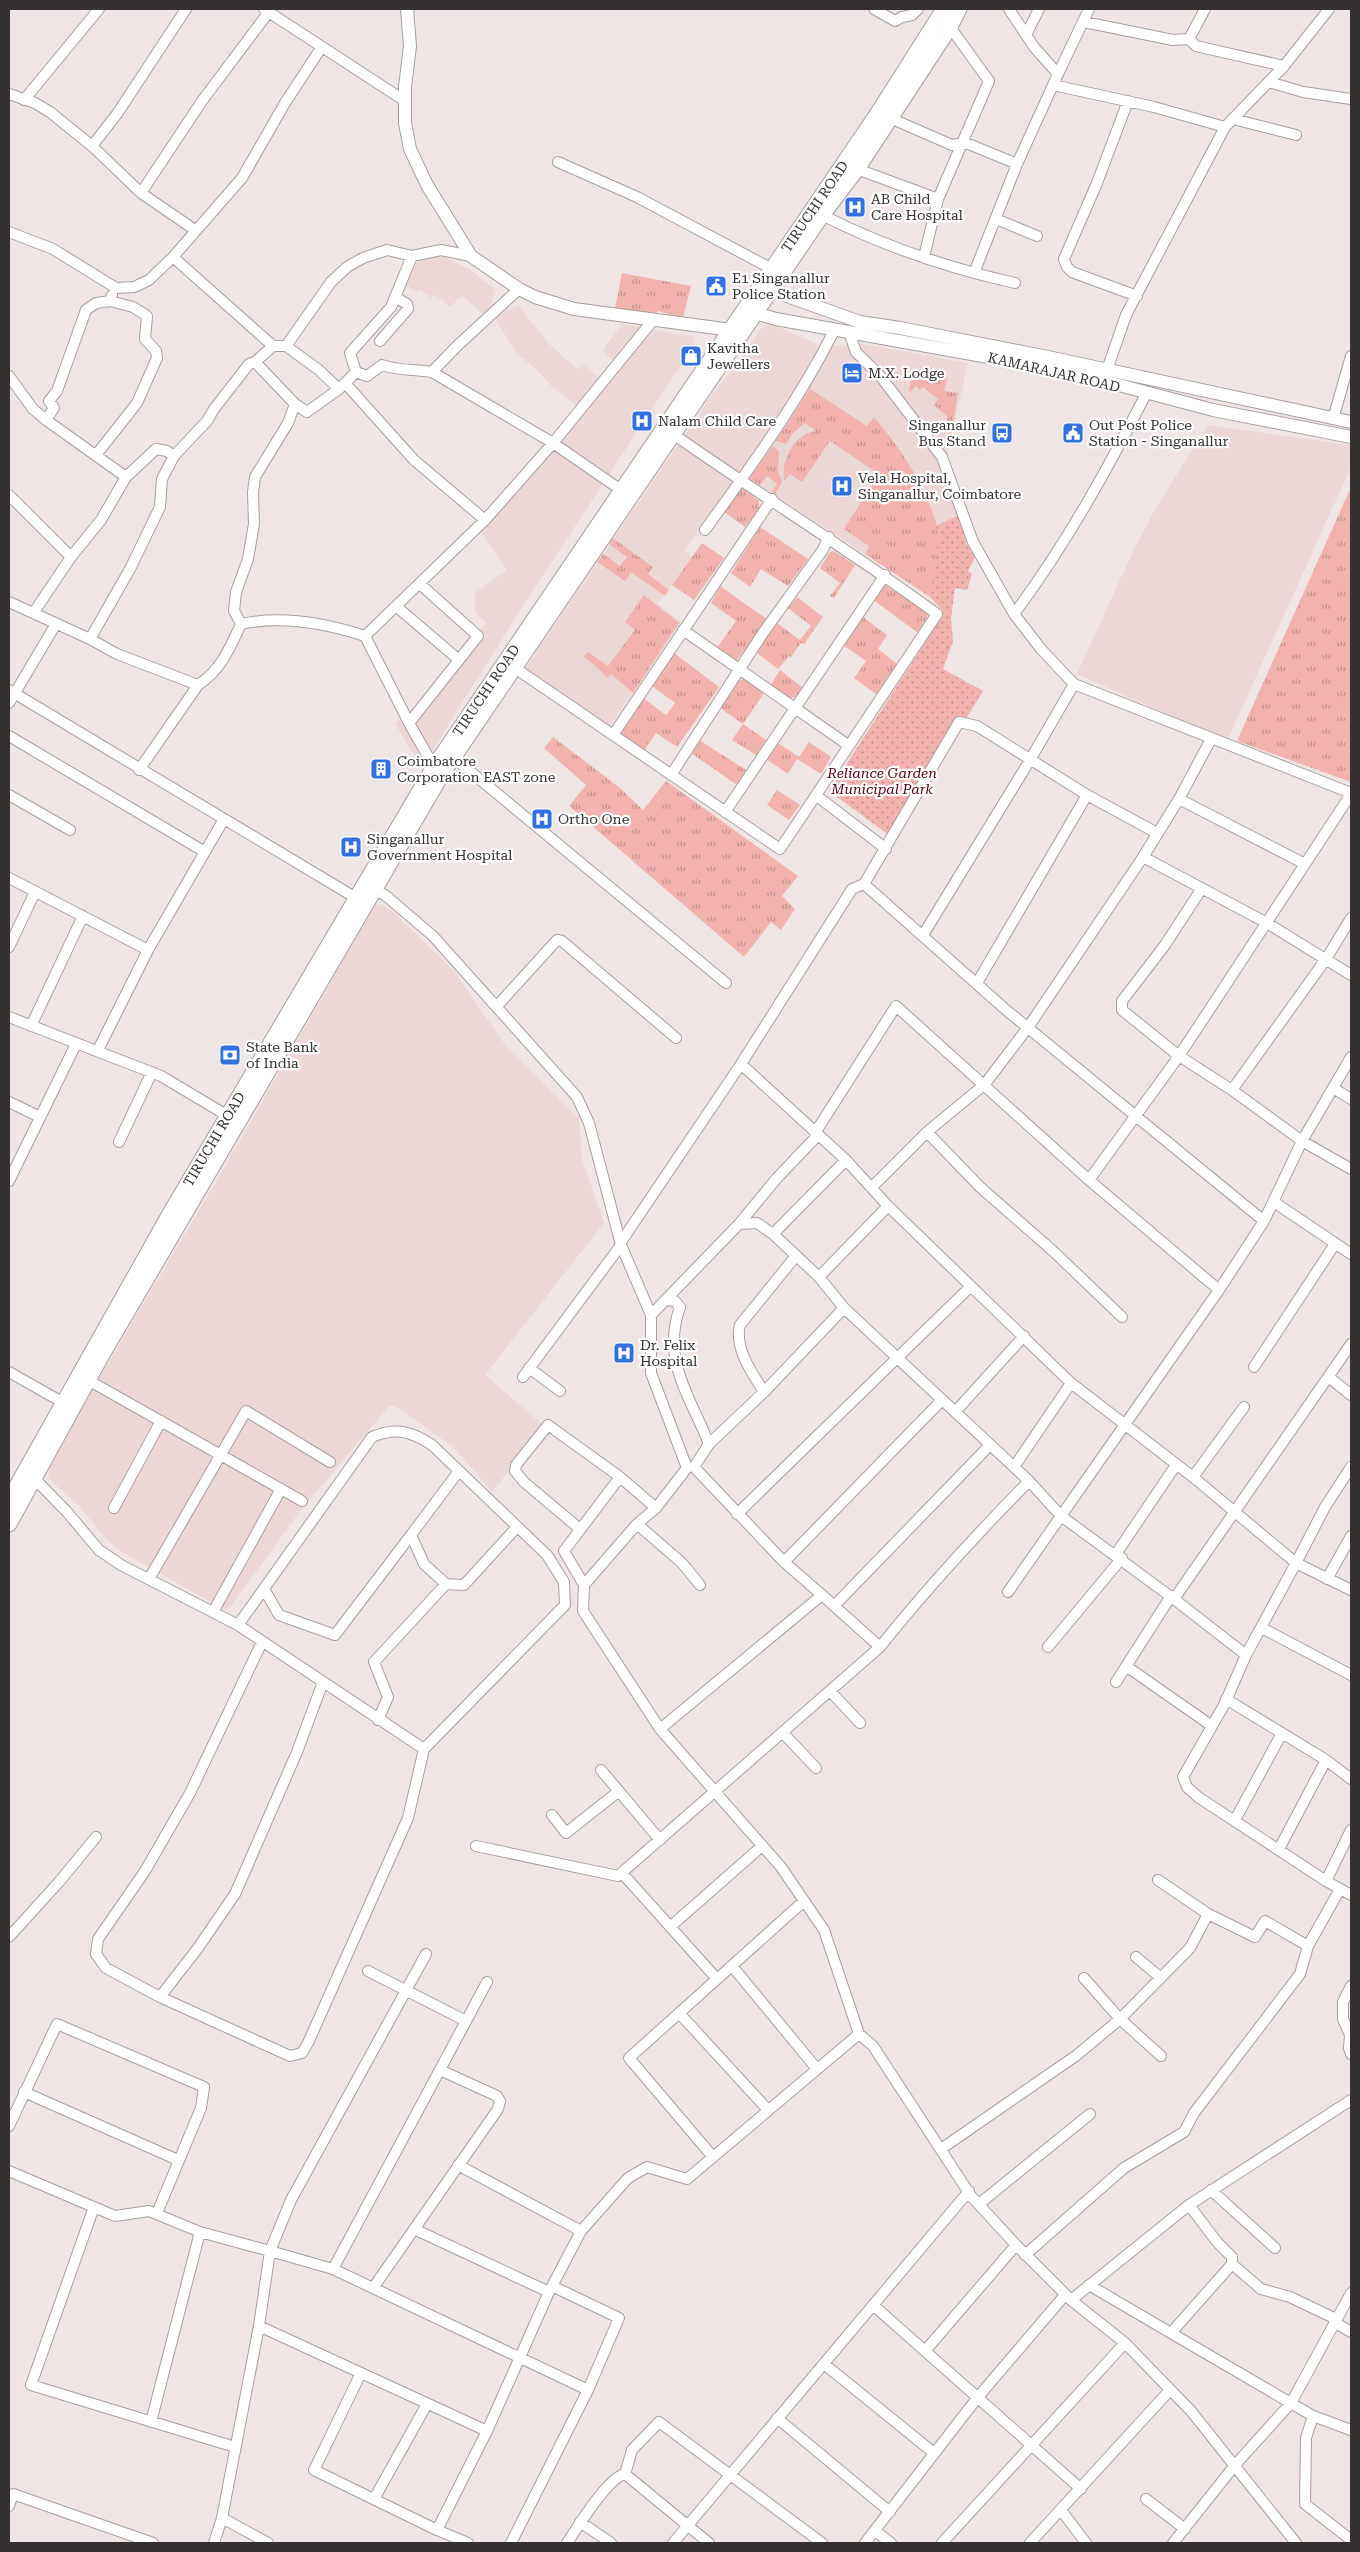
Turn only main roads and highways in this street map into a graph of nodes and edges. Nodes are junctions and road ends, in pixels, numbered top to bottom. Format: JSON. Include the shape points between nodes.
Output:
{"nodes":[{"id":1,"x":407,"y":9,"type":"edge"},
{"id":2,"x":944,"y":9,"type":"edge"},
{"id":3,"x":959,"y":9,"type":"edge"},
{"id":4,"x":770,"y":290,"type":"junction"},
{"id":5,"x":755,"y":313,"type":"junction"},
{"id":6,"x":736,"y":331,"type":"junction"},
{"id":7,"x":1351,"y":422,"type":"edge"},
{"id":8,"x":1351,"y":437,"type":"edge"},
{"id":9,"x":578,"y":563,"type":"junction"},
{"id":10,"x":9,"y":1500,"type":"edge"},
{"id":11,"x":9,"y":1524,"type":"edge"}],
"edges":[{"from":1,"to":6,"type":"main road","via":[[405,123],[410,149],[427,185],[470,256],[519,289],[574,308]]},
{"from":2,"to":6,"type":"highway","name":"TIRUCHI ROAD","via":[[772,269]]},
{"from":3,"to":4,"type":"highway","name":"TIRUCHI ROAD","via":[[857,170]]},
{"from":4,"to":5,"type":"highway","name":"TIRUCHI ROAD"},
{"from":4,"to":7,"type":"main road","name":"KAMARAJAR ROAD","via":[[860,322]]},
{"from":5,"to":6,"type":"highway","name":"TIRUCHI ROAD"},
{"from":5,"to":8,"type":"main road","name":"KAMARAJAR ROAD","via":[[1029,364],[1213,410]]},
{"from":6,"to":9,"type":"highway","name":"TIRUCHI ROAD","via":[[673,434]]},
{"from":6,"to":9,"type":"highway","name":"TIRUCHI ROAD","via":[[621,490]]},
{"from":9,"to":10,"type":"highway","name":"TIRUCHI ROAD","via":[[434,767],[62,1402]]},
{"from":9,"to":11,"type":"highway","name":"TIRUCHI ROAD","via":[[374,890],[88,1380]]}]}
